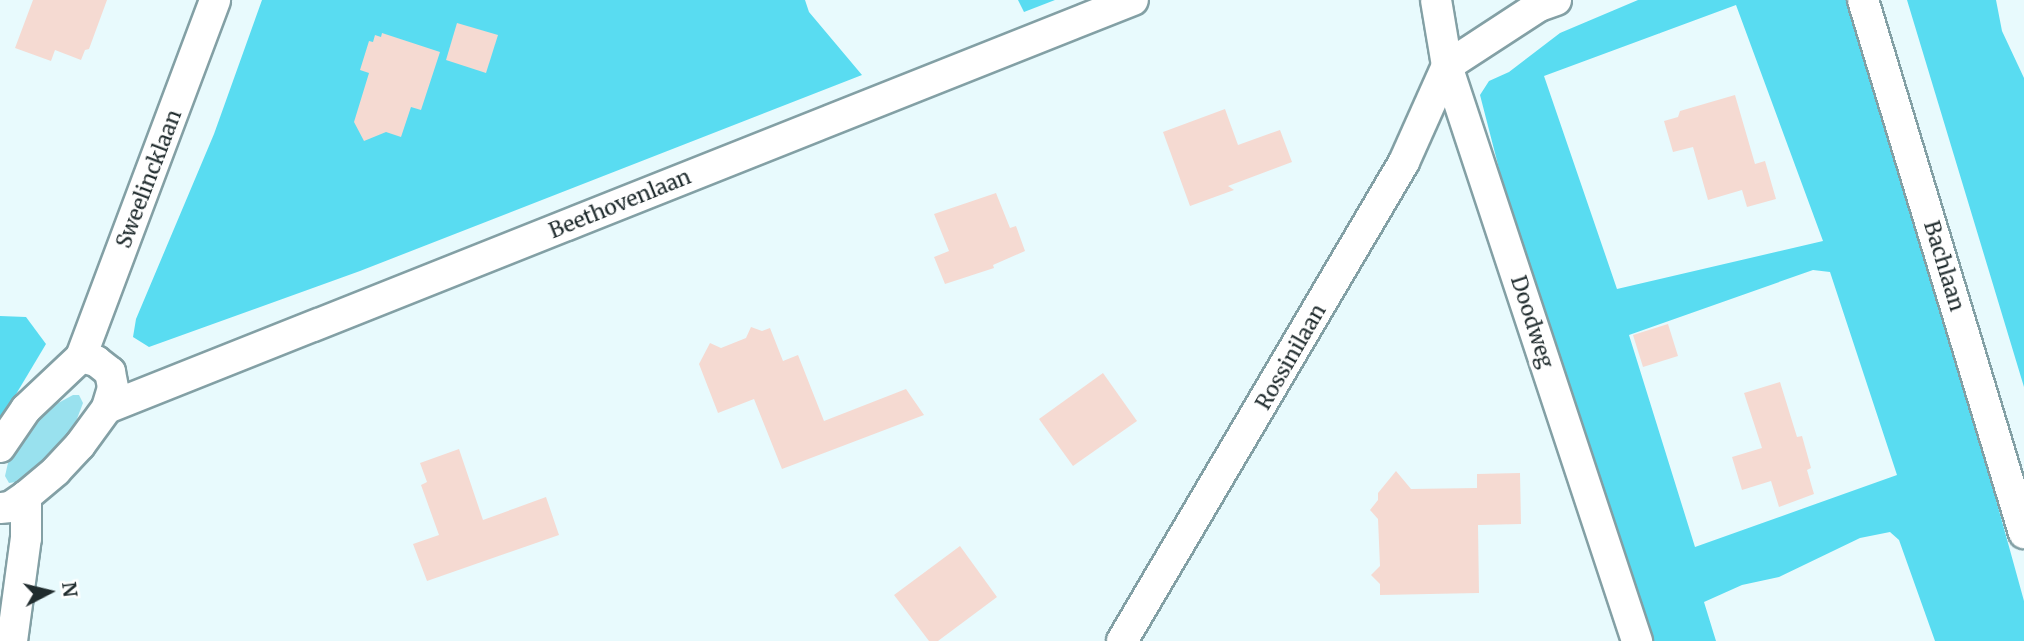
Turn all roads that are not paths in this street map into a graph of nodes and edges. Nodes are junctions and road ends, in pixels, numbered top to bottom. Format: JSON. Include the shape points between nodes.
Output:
{"nodes":[{"id":1,"x":215,"y":0,"type":"edge"},
{"id":2,"x":1133,"y":0,"type":"edge"},
{"id":3,"x":1436,"y":0,"type":"edge"},
{"id":4,"x":1556,"y":0,"type":"edge"},
{"id":5,"x":1863,"y":0,"type":"edge"},
{"id":6,"x":1447,"y":66,"type":"junction"},
{"id":7,"x":81,"y":357,"type":"junction"},
{"id":8,"x":107,"y":408,"type":"junction"},
{"id":9,"x":0,"y":447,"type":"edge"},
{"id":10,"x":13,"y":502,"type":"edge"},
{"id":11,"x":2024,"y":533,"type":"edge"},
{"id":12,"x":12,"y":641,"type":"edge"},
{"id":13,"x":1122,"y":641,"type":"edge"},
{"id":14,"x":1637,"y":641,"type":"edge"}],
"edges":[{"from":1,"to":7,"type":"street","name":"Sweelincklaan"},
{"from":2,"to":8,"type":"street","name":"Beethovenlaan"},
{"from":3,"to":6,"type":"street","name":"Doodweg"},
{"from":4,"to":6,"type":"street","via":[[1539,6]]},
{"from":5,"to":11,"type":"street","name":"Bachlaan"},
{"from":6,"to":13,"type":"street","name":"Rossinilaan","via":[[1404,162]]},
{"from":6,"to":14,"type":"street","name":"Doodweg"},
{"from":7,"to":8,"type":"street","via":[[110,372],[113,388]]},
{"from":7,"to":9,"type":"street","name":"Sweelincklaan","via":[[26,409]]},
{"from":8,"to":10,"type":"street","via":[[56,471]]},
{"from":10,"to":12,"type":"street","via":[[26,538]]}]}
